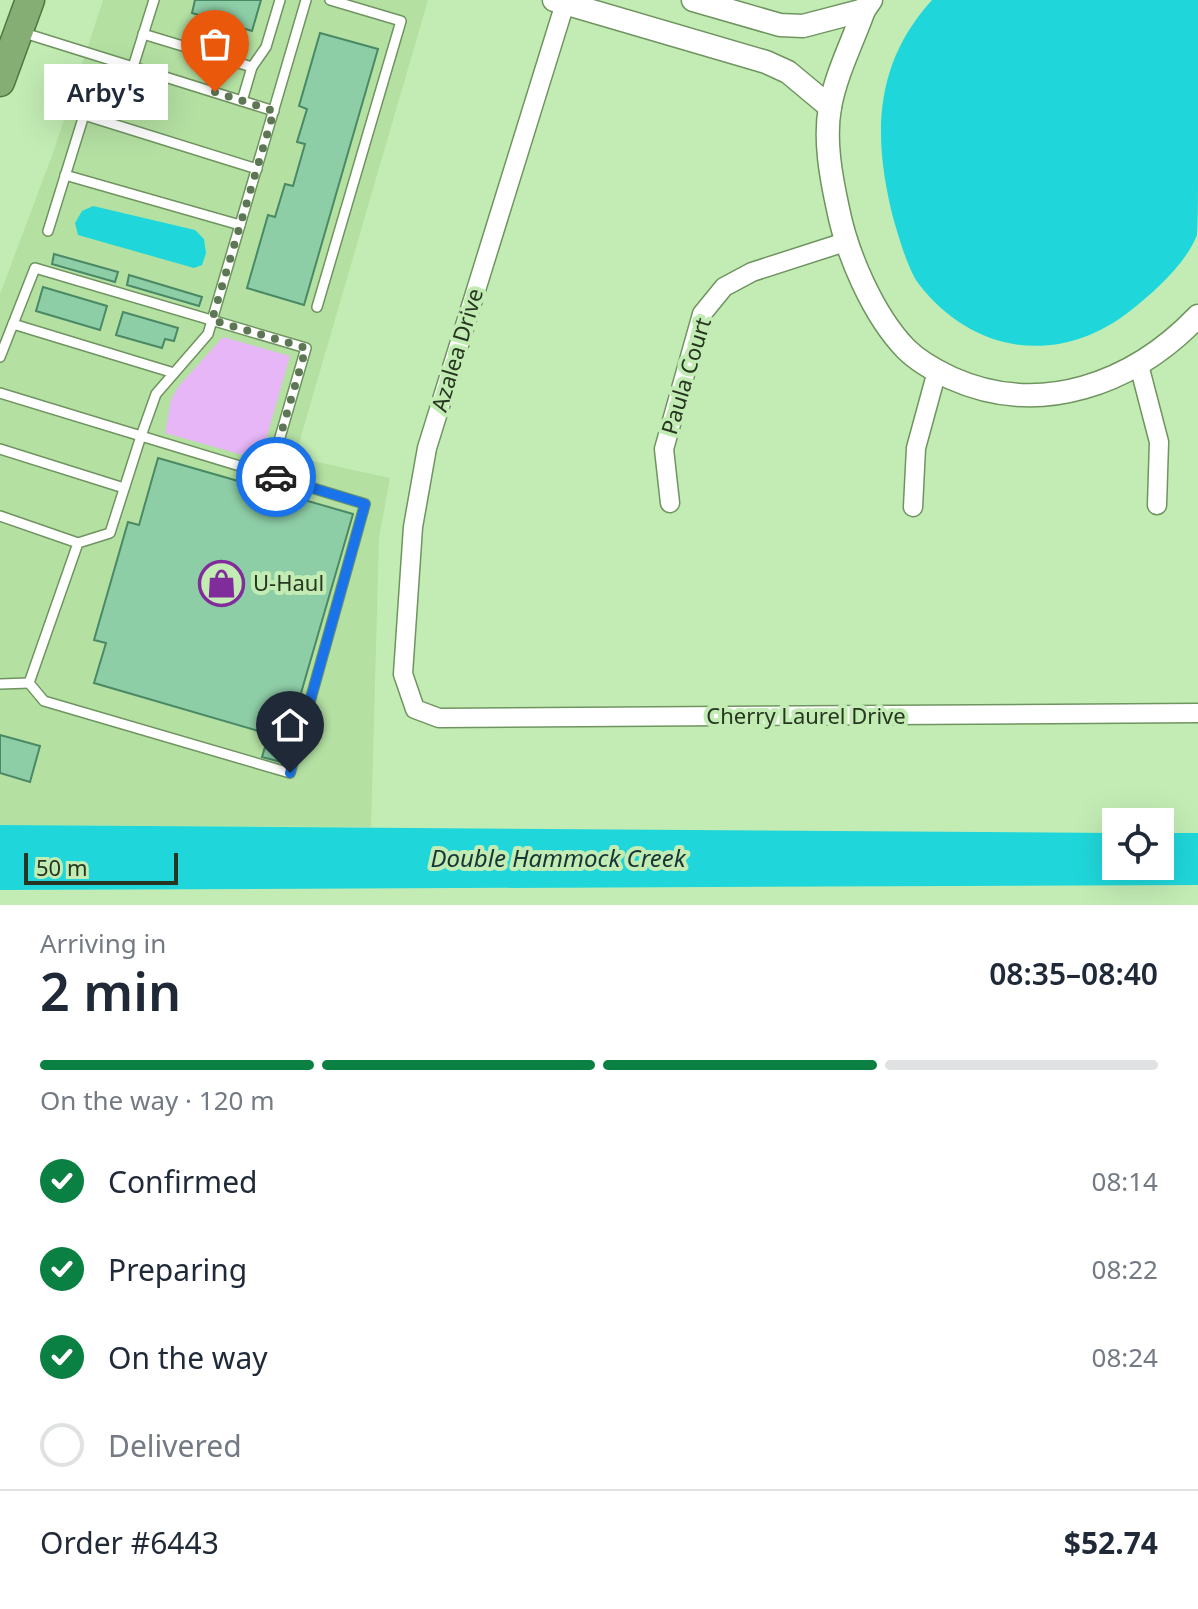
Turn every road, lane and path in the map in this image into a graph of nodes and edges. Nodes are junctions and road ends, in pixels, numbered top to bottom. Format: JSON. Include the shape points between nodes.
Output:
{"nodes":[{"id":1,"x":30,"y":0,"type":"edge"},
{"id":2,"x":154,"y":0,"type":"edge"},
{"id":3,"x":280,"y":0,"type":"edge"},
{"id":4,"x":306,"y":0,"type":"edge"},
{"id":5,"x":330,"y":0,"type":"edge"},
{"id":6,"x":693,"y":0,"type":"edge"},
{"id":7,"x":562,"y":1,"type":"edge"},
{"id":8,"x":868,"y":5,"type":"edge"},
{"id":9,"x":18,"y":31,"type":"junction"},
{"id":10,"x":143,"y":34,"type":"junction"},
{"id":11,"x":133,"y":67,"type":"junction"},
{"id":12,"x":252,"y":67,"type":"junction"},
{"id":13,"x":0,"y":82,"type":"edge"},
{"id":14,"x":242,"y":101,"type":"junction"},
{"id":15,"x":830,"y":107,"type":"junction"},
{"id":16,"x":274,"y":111,"type":"junction"},
{"id":17,"x":257,"y":169,"type":"junction"},
{"id":18,"x":65,"y":175,"type":"junction"},
{"id":19,"x":240,"y":225,"type":"junction"},
{"id":20,"x":48,"y":231,"type":"dead end"},
{"id":21,"x":845,"y":242,"type":"junction"},
{"id":22,"x":317,"y":307,"type":"dead end"},
{"id":23,"x":1198,"y":316,"type":"edge"},
{"id":24,"x":212,"y":320,"type":"junction"},
{"id":25,"x":13,"y":324,"type":"junction"},
{"id":26,"x":0,"y":357,"type":"edge"},
{"id":27,"x":1139,"y":365,"type":"junction"},
{"id":28,"x":937,"y":371,"type":"junction"},
{"id":29,"x":174,"y":373,"type":"junction"},
{"id":30,"x":0,"y":393,"type":"edge"},
{"id":31,"x":141,"y":436,"type":"junction"},
{"id":32,"x":0,"y":449,"type":"edge"},
{"id":33,"x":269,"y":475,"type":"junction"},
{"id":34,"x":124,"y":488,"type":"junction"},
{"id":35,"x":670,"y":503,"type":"dead end"},
{"id":36,"x":1157,"y":505,"type":"dead end"},
{"id":37,"x":913,"y":507,"type":"dead end"},
{"id":38,"x":0,"y":516,"type":"edge"},
{"id":39,"x":78,"y":543,"type":"junction"},
{"id":40,"x":29,"y":683,"type":"junction"},
{"id":41,"x":0,"y":684,"type":"edge"},
{"id":42,"x":415,"y":709,"type":"joint"},
{"id":43,"x":1198,"y":713,"type":"edge"}],
"edges":[{"from":1,"to":9,"type":"highway"},
{"from":2,"to":10,"type":"lane"},
{"from":3,"to":12,"type":"lane","via":[[266,47]]},
{"from":4,"to":16,"type":"lane"},
{"from":5,"to":22,"type":"lane","via":[[401,21]]},
{"from":6,"to":8,"type":"street","via":[[780,25],[803,26]]},
{"from":7,"to":15,"type":"street","via":[[766,62],[788,72]]},
{"from":7,"to":42,"type":"street","name":"Azalea Drive","via":[[427,448],[413,527],[403,674]]},
{"from":8,"to":15,"type":"street"},
{"from":9,"to":11,"type":"lane"},
{"from":9,"to":13,"type":"highway"},
{"from":10,"to":11,"type":"lane"},
{"from":10,"to":12,"type":"lane"},
{"from":11,"to":14,"type":"lane"},
{"from":12,"to":14,"type":"lane"},
{"from":14,"to":16,"type":"lane"},
{"from":15,"to":21,"type":"street","via":[[830,170]]},
{"from":16,"to":17,"type":"lane"},
{"from":17,"to":18,"type":"lane","via":[[84,115]]},
{"from":17,"to":19,"type":"lane"},
{"from":18,"to":19,"type":"lane"},
{"from":18,"to":20,"type":"lane"},
{"from":19,"to":24,"type":"lane"},
{"from":21,"to":28,"type":"street","via":[[884,322],[907,350]]},
{"from":21,"to":35,"type":"street","name":"Paula Court","via":[[752,272],[724,287],[702,314],[664,449]]},
{"from":23,"to":27,"type":"street"},
{"from":24,"to":25,"type":"lane","via":[[35,268]]},
{"from":24,"to":29,"type":"lane","via":[[208,334]]},
{"from":24,"to":33,"type":"lane","via":[[306,348]]},
{"from":25,"to":26,"type":"lane"},
{"from":25,"to":29,"type":"lane"},
{"from":27,"to":28,"type":"street","via":[[1088,387],[1020,396],[978,390]]},
{"from":27,"to":36,"type":"street","via":[[1159,442]]},
{"from":28,"to":37,"type":"street","via":[[916,448]]},
{"from":29,"to":31,"type":"lane","via":[[156,394]]},
{"from":30,"to":31,"type":"lane"},
{"from":31,"to":33,"type":"lane"},
{"from":31,"to":34,"type":"lane"},
{"from":32,"to":34,"type":"lane"},
{"from":33,"to":40,"type":"lane","via":[[365,504],[290,773],[44,701]]},
{"from":34,"to":39,"type":"lane","via":[[110,533]]},
{"from":38,"to":39,"type":"lane"},
{"from":39,"to":40,"type":"lane"},
{"from":40,"to":41,"type":"lane"},
{"from":42,"to":43,"type":"street","name":"Cherry Laurel Drive","via":[[439,718]]}]}
